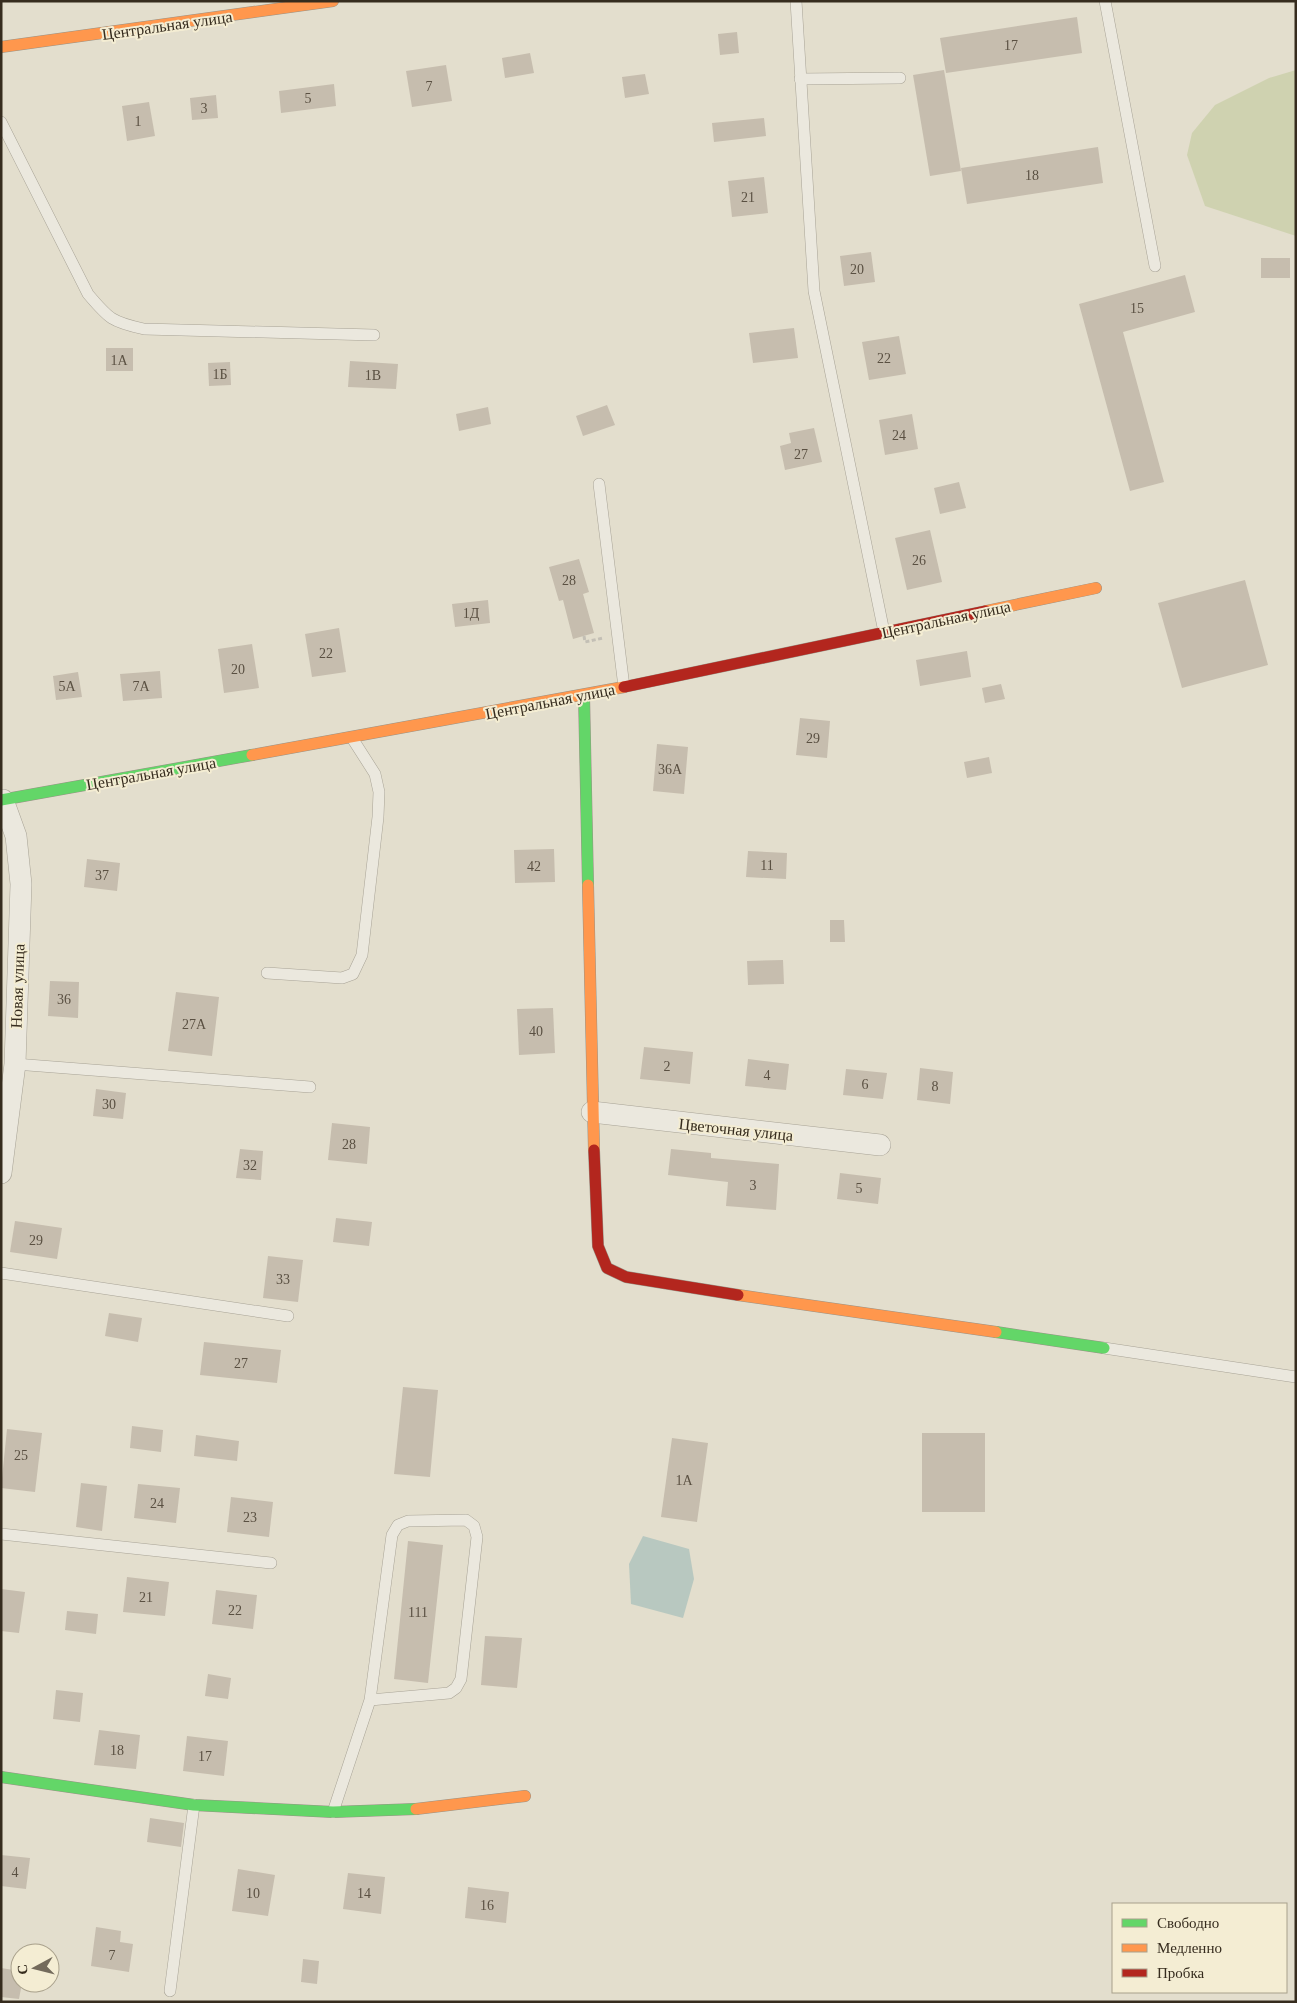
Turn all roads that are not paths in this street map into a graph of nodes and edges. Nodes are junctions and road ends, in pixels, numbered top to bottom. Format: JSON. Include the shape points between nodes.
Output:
{"nodes":[{"id":1,"x":333,"y":1,"type":"edge"},
{"id":2,"x":796,"y":1,"type":"edge"},
{"id":3,"x":1105,"y":1,"type":"edge"},
{"id":4,"x":1,"y":46,"type":"edge"},
{"id":5,"x":800,"y":78,"type":"junction"},
{"id":6,"x":900,"y":78,"type":"dead end"},
{"id":7,"x":1,"y":122,"type":"edge"},
{"id":8,"x":1155,"y":266,"type":"dead end"},
{"id":9,"x":374,"y":335,"type":"dead end"},
{"id":10,"x":599,"y":484,"type":"dead end"},
{"id":11,"x":1096,"y":588,"type":"dead end"},
{"id":12,"x":884,"y":632,"type":"junction"},
{"id":13,"x":624,"y":687,"type":"junction"},
{"id":14,"x":584,"y":695,"type":"junction"},
{"id":15,"x":352,"y":738,"type":"junction"},
{"id":16,"x":2,"y":800,"type":"edge"},
{"id":17,"x":267,"y":973,"type":"dead end"},
{"id":18,"x":15,"y":1064,"type":"junction"},
{"id":19,"x":310,"y":1087,"type":"dead end"},
{"id":20,"x":592,"y":1112,"type":"junction"},
{"id":21,"x":880,"y":1145,"type":"dead end"},
{"id":22,"x":1,"y":1173,"type":"edge"},
{"id":23,"x":1,"y":1273,"type":"edge"},
{"id":24,"x":288,"y":1316,"type":"dead end"},
{"id":25,"x":1104,"y":1348,"type":"joint"},
{"id":26,"x":1296,"y":1377,"type":"edge"},
{"id":27,"x":1,"y":1534,"type":"edge"},
{"id":28,"x":271,"y":1563,"type":"dead end"},
{"id":29,"x":370,"y":1700,"type":"junction"},
{"id":30,"x":1,"y":1777,"type":"edge"},
{"id":31,"x":525,"y":1796,"type":"dead end"},
{"id":32,"x":194,"y":1806,"type":"junction"},
{"id":33,"x":333,"y":1812,"type":"junction"},
{"id":34,"x":170,"y":1991,"type":"dead end"}],
"edges":[{"from":1,"to":4,"type":"street","name":"Центральная улица"},
{"from":2,"to":5,"type":"lane"},
{"from":3,"to":8,"type":"lane"},
{"from":5,"to":6,"type":"lane"},
{"from":5,"to":12,"type":"lane","via":[[814,291]]},
{"from":7,"to":9,"type":"lane","via":[[88,294],[107,317],[144,329]]},
{"from":10,"to":13,"type":"lane"},
{"from":11,"to":12,"type":"street","name":"Центральная улица"},
{"from":12,"to":13,"type":"street","name":"Центральная улица"},
{"from":13,"to":14,"type":"street","name":"Центральная улица"},
{"from":14,"to":15,"type":"street","name":"Центральная улица"},
{"from":14,"to":20,"type":"street"},
{"from":15,"to":16,"type":"street","name":"Центральная улица"},
{"from":15,"to":17,"type":"lane","via":[[375,774],[379,792],[362,955],[352,974],[342,978]]},
{"from":16,"to":18,"type":"street","name":"Новая улица","via":[[16,836],[21,884]]},
{"from":18,"to":19,"type":"lane"},
{"from":18,"to":22,"type":"street","name":"Новая улица"},
{"from":20,"to":21,"type":"street","name":"Цветочная улица"},
{"from":20,"to":25,"type":"street","via":[[598,1246],[607,1268],[626,1277]]},
{"from":23,"to":24,"type":"lane"},
{"from":25,"to":26,"type":"lane"},
{"from":27,"to":28,"type":"lane"},
{"from":29,"to":29,"type":"lane","via":[[392,1535],[398,1524],[408,1520],[466,1520],[474,1526],[477,1537],[461,1679],[449,1693]]},
{"from":29,"to":33,"type":"lane"},
{"from":30,"to":32,"type":"street"},
{"from":31,"to":33,"type":"street","via":[[428,1809]]},
{"from":32,"to":33,"type":"street"},
{"from":32,"to":34,"type":"lane"}]}
